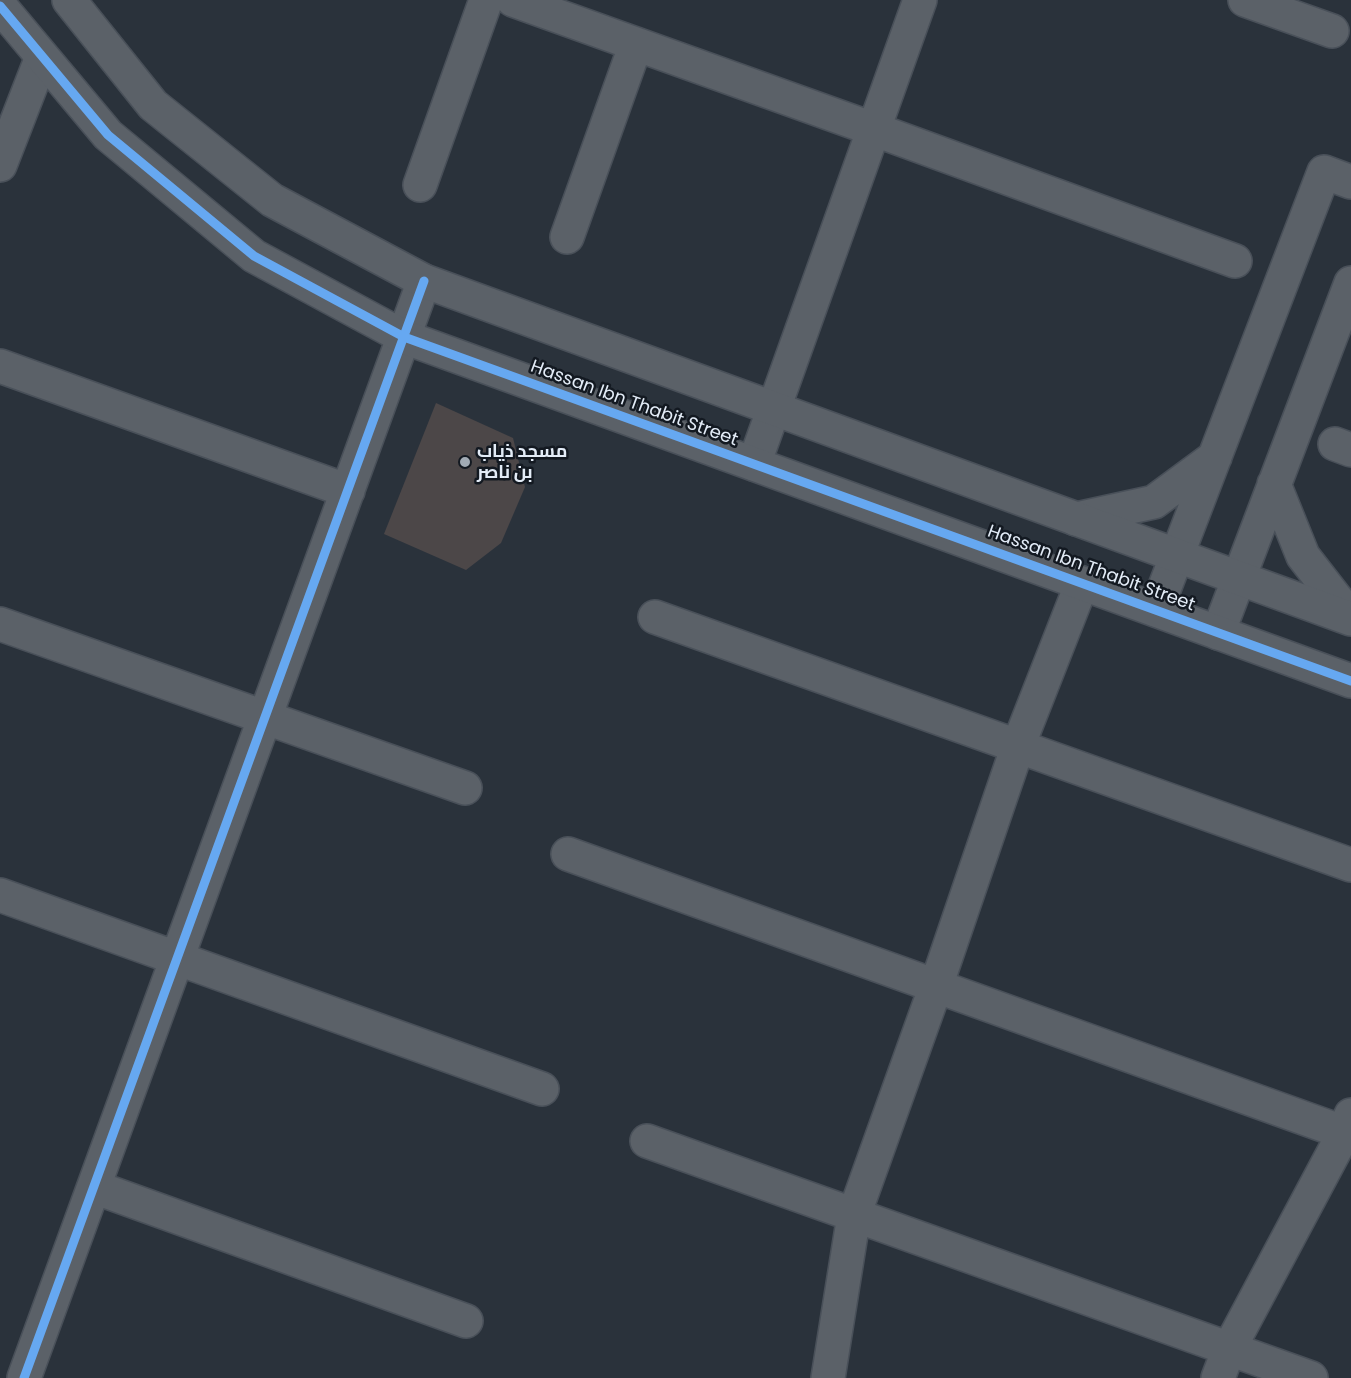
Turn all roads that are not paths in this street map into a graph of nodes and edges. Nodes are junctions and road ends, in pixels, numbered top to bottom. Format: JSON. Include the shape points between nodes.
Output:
{"nodes":[{"id":1,"x":69,"y":0,"type":"edge"},
{"id":2,"x":486,"y":0,"type":"edge"},
{"id":3,"x":513,"y":0,"type":"edge"},
{"id":4,"x":920,"y":0,"type":"edge"},
{"id":5,"x":1245,"y":0,"type":"edge"},
{"id":6,"x":0,"y":6,"type":"edge"},
{"id":7,"x":1332,"y":31,"type":"dead end"},
{"id":8,"x":636,"y":44,"type":"junction"},
{"id":9,"x":42,"y":57,"type":"junction"},
{"id":10,"x":873,"y":129,"type":"junction"},
{"id":11,"x":0,"y":165,"type":"edge"},
{"id":12,"x":1337,"y":177,"type":"edge"},
{"id":13,"x":420,"y":185,"type":"dead end"},
{"id":14,"x":567,"y":237,"type":"dead end"},
{"id":15,"x":1235,"y":261,"type":"dead end"},
{"id":16,"x":424,"y":281,"type":"junction"},
{"id":17,"x":1351,"y":283,"type":"edge"},
{"id":18,"x":404,"y":337,"type":"junction"},
{"id":19,"x":0,"y":366,"type":"edge"},
{"id":20,"x":774,"y":408,"type":"junction"},
{"id":21,"x":1215,"y":457,"type":"junction"},
{"id":22,"x":754,"y":464,"type":"junction"},
{"id":23,"x":1274,"y":484,"type":"junction"},
{"id":24,"x":348,"y":490,"type":"junction"},
{"id":25,"x":1076,"y":519,"type":"junction"},
{"id":26,"x":1178,"y":556,"type":"junction"},
{"id":27,"x":1239,"y":578,"type":"junction"},
{"id":28,"x":1082,"y":583,"type":"junction"},
{"id":29,"x":1156,"y":610,"type":"junction"},
{"id":30,"x":655,"y":617,"type":"dead end"},
{"id":31,"x":1351,"y":619,"type":"edge"},
{"id":32,"x":0,"y":624,"type":"edge"},
{"id":33,"x":1218,"y":633,"type":"junction"},
{"id":34,"x":1351,"y":681,"type":"edge"},
{"id":35,"x":265,"y":717,"type":"junction"},
{"id":36,"x":1018,"y":746,"type":"junction"},
{"id":37,"x":465,"y":788,"type":"dead end"},
{"id":38,"x":568,"y":854,"type":"dead end"},
{"id":39,"x":1351,"y":866,"type":"edge"},
{"id":40,"x":0,"y":895,"type":"edge"},
{"id":41,"x":177,"y":958,"type":"junction"},
{"id":42,"x":936,"y":986,"type":"junction"},
{"id":43,"x":542,"y":1089,"type":"dead end"},
{"id":44,"x":1349,"y":1128,"type":"edge"},
{"id":45,"x":648,"y":1141,"type":"dead end"},
{"id":46,"x":94,"y":1187,"type":"junction"},
{"id":47,"x":855,"y":1215,"type":"junction"},
{"id":48,"x":466,"y":1321,"type":"dead end"},
{"id":49,"x":1223,"y":1363,"type":"edge"},
{"id":50,"x":24,"y":1378,"type":"edge"},
{"id":51,"x":828,"y":1378,"type":"edge"},
{"id":52,"x":1311,"y":1378,"type":"edge"}],
"edges":[{"from":1,"to":16,"type":"street","via":[[153,105],[272,200]]},
{"from":2,"to":13,"type":"street"},
{"from":3,"to":8,"type":"street"},
{"from":4,"to":10,"type":"street"},
{"from":5,"to":7,"type":"street"},
{"from":6,"to":9,"type":"street","name":"Hassan Ibn Thabit Street"},
{"from":8,"to":10,"type":"street"},
{"from":8,"to":14,"type":"street"},
{"from":9,"to":11,"type":"street"},
{"from":9,"to":18,"type":"street","name":"Hassan Ibn Thabit Street","via":[[108,135],[254,256]]},
{"from":10,"to":15,"type":"street"},
{"from":10,"to":20,"type":"street"},
{"from":12,"to":21,"type":"street"},
{"from":16,"to":18,"type":"street"},
{"from":16,"to":20,"type":"street"},
{"from":17,"to":23,"type":"street"},
{"from":18,"to":22,"type":"street","name":"Hassan Ibn Thabit Street"},
{"from":18,"to":24,"type":"street"},
{"from":19,"to":24,"type":"street"},
{"from":20,"to":22,"type":"street"},
{"from":20,"to":25,"type":"street"},
{"from":21,"to":25,"type":"street","via":[[1154,502]]},
{"from":21,"to":26,"type":"street"},
{"from":22,"to":28,"type":"street","name":"Hassan Ibn Thabit Street"},
{"from":23,"to":27,"type":"street"},
{"from":23,"to":31,"type":"street","via":[[1303,556]]},
{"from":24,"to":35,"type":"street"},
{"from":25,"to":26,"type":"street"},
{"from":26,"to":27,"type":"street"},
{"from":26,"to":29,"type":"street"},
{"from":27,"to":31,"type":"street"},
{"from":27,"to":33,"type":"street"},
{"from":28,"to":29,"type":"street","name":"Hassan Ibn Thabit Street"},
{"from":28,"to":36,"type":"street"},
{"from":29,"to":33,"type":"street","name":"Hassan Ibn Thabit Street"},
{"from":30,"to":36,"type":"street"},
{"from":32,"to":35,"type":"street"},
{"from":33,"to":34,"type":"street","name":"Hassan Ibn Thabit Street"},
{"from":35,"to":37,"type":"street"},
{"from":35,"to":41,"type":"street"},
{"from":36,"to":39,"type":"street"},
{"from":36,"to":42,"type":"street"},
{"from":38,"to":42,"type":"street"},
{"from":40,"to":41,"type":"street"},
{"from":41,"to":43,"type":"street"},
{"from":41,"to":46,"type":"street"},
{"from":42,"to":44,"type":"street"},
{"from":42,"to":47,"type":"street"},
{"from":44,"to":49,"type":"street"},
{"from":45,"to":47,"type":"street"},
{"from":46,"to":48,"type":"street"},
{"from":46,"to":50,"type":"street"},
{"from":47,"to":49,"type":"street"},
{"from":47,"to":51,"type":"street"},
{"from":49,"to":52,"type":"street"}]}
